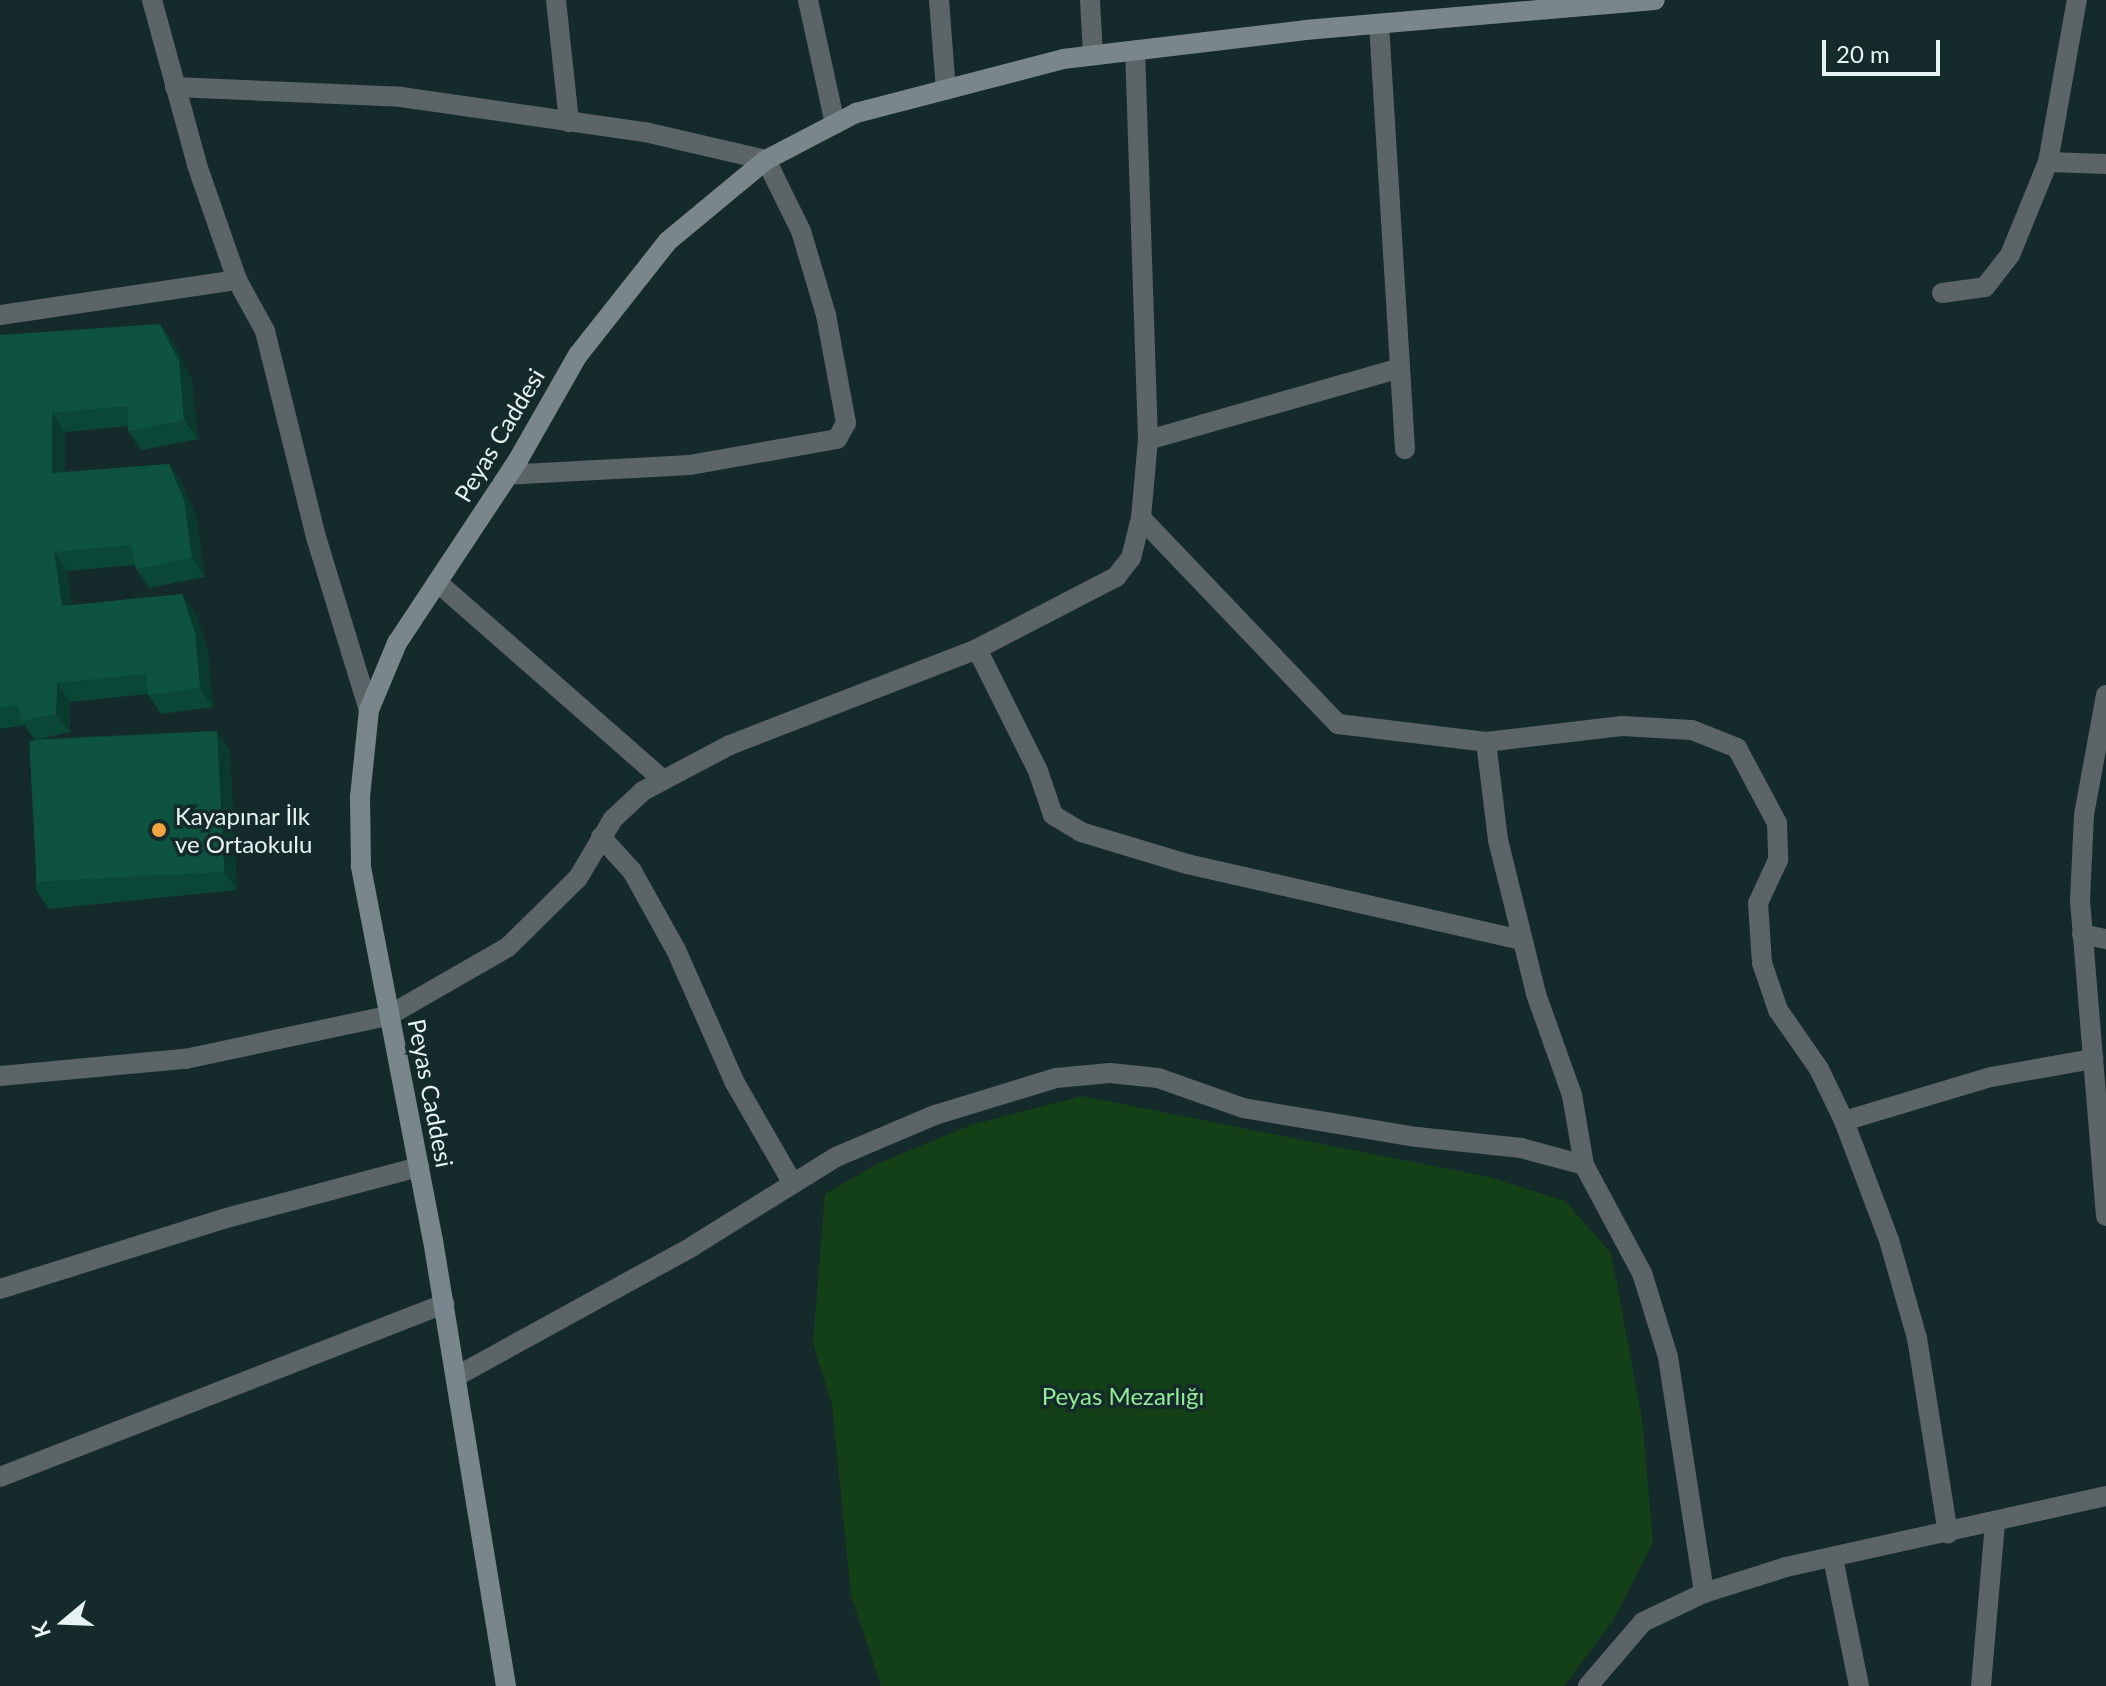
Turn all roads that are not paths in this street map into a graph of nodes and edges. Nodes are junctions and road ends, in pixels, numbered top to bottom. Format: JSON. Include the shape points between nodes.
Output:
{"nodes":[{"id":1,"x":152,"y":0,"type":"edge"},
{"id":2,"x":556,"y":0,"type":"edge"},
{"id":3,"x":808,"y":0,"type":"edge"},
{"id":4,"x":939,"y":0,"type":"edge"},
{"id":5,"x":1090,"y":0,"type":"edge"},
{"id":6,"x":1655,"y":0,"type":"edge"},
{"id":7,"x":2077,"y":0,"type":"edge"},
{"id":8,"x":1379,"y":24,"type":"junction"},
{"id":9,"x":1135,"y":50,"type":"junction"},
{"id":10,"x":1093,"y":55,"type":"junction"},
{"id":11,"x":175,"y":87,"type":"junction"},
{"id":12,"x":946,"y":90,"type":"junction"},
{"id":13,"x":569,"y":122,"type":"junction"},
{"id":14,"x":835,"y":124,"type":"junction"},
{"id":15,"x":766,"y":160,"type":"junction"},
{"id":16,"x":2048,"y":162,"type":"junction"},
{"id":17,"x":2106,"y":164,"type":"edge"},
{"id":18,"x":237,"y":280,"type":"junction"},
{"id":19,"x":1942,"y":293,"type":"dead end"},
{"id":20,"x":0,"y":315,"type":"edge"},
{"id":21,"x":1400,"y":368,"type":"junction"},
{"id":22,"x":1148,"y":440,"type":"junction"},
{"id":23,"x":1405,"y":449,"type":"dead end"},
{"id":24,"x":508,"y":475,"type":"junction"},
{"id":25,"x":1141,"y":518,"type":"junction"},
{"id":26,"x":437,"y":582,"type":"junction"},
{"id":27,"x":977,"y":649,"type":"junction"},
{"id":28,"x":2106,"y":695,"type":"edge"},
{"id":29,"x":369,"y":710,"type":"junction"},
{"id":30,"x":1486,"y":742,"type":"junction"},
{"id":31,"x":663,"y":780,"type":"junction"},
{"id":32,"x":601,"y":837,"type":"junction"},
{"id":33,"x":2082,"y":934,"type":"junction"},
{"id":34,"x":2106,"y":939,"type":"edge"},
{"id":35,"x":1522,"y":940,"type":"junction"},
{"id":36,"x":388,"y":1016,"type":"junction"},
{"id":37,"x":2093,"y":1059,"type":"junction"},
{"id":38,"x":0,"y":1076,"type":"edge"},
{"id":39,"x":1844,"y":1121,"type":"junction"},
{"id":40,"x":1584,"y":1165,"type":"junction"},
{"id":41,"x":419,"y":1167,"type":"junction"},
{"id":42,"x":793,"y":1184,"type":"junction"},
{"id":43,"x":2106,"y":1216,"type":"edge"},
{"id":44,"x":0,"y":1289,"type":"edge"},
{"id":45,"x":444,"y":1304,"type":"junction"},
{"id":46,"x":457,"y":1376,"type":"junction"},
{"id":47,"x":0,"y":1477,"type":"edge"},
{"id":48,"x":2106,"y":1496,"type":"edge"},
{"id":49,"x":1995,"y":1524,"type":"junction"},
{"id":50,"x":1948,"y":1534,"type":"junction"},
{"id":51,"x":1833,"y":1558,"type":"junction"},
{"id":52,"x":1704,"y":1593,"type":"junction"},
{"id":53,"x":506,"y":1686,"type":"edge"},
{"id":54,"x":1588,"y":1686,"type":"edge"},
{"id":55,"x":1859,"y":1686,"type":"edge"},
{"id":56,"x":1981,"y":1686,"type":"edge"}],
"edges":[{"from":1,"to":11,"type":"street"},
{"from":2,"to":13,"type":"street"},
{"from":3,"to":14,"type":"street"},
{"from":4,"to":12,"type":"street"},
{"from":5,"to":10,"type":"street"},
{"from":6,"to":8,"type":"street","name":"Peyas Caddesi"},
{"from":7,"to":16,"type":"street"},
{"from":8,"to":9,"type":"street","name":"Peyas Caddesi"},
{"from":8,"to":21,"type":"street"},
{"from":9,"to":10,"type":"street","name":"Peyas Caddesi"},
{"from":9,"to":22,"type":"street"},
{"from":10,"to":12,"type":"street","name":"Peyas Caddesi"},
{"from":11,"to":13,"type":"street","via":[[401,97]]},
{"from":11,"to":18,"type":"street"},
{"from":12,"to":14,"type":"street","name":"Peyas Caddesi"},
{"from":13,"to":15,"type":"street"},
{"from":14,"to":15,"type":"street","name":"Peyas Caddesi"},
{"from":15,"to":24,"type":"street","name":"Peyas Caddesi","via":[[668,241],[578,355]]},
{"from":15,"to":24,"type":"street","via":[[801,231],[826,315],[846,423],[837,439],[690,465]]},
{"from":16,"to":17,"type":"street"},
{"from":16,"to":19,"type":"street","via":[[2010,255],[1985,287]]},
{"from":18,"to":20,"type":"street"},
{"from":18,"to":29,"type":"street","via":[[265,331],[316,537]]},
{"from":21,"to":22,"type":"street"},
{"from":21,"to":23,"type":"street"},
{"from":22,"to":25,"type":"street"},
{"from":24,"to":26,"type":"street","name":"Peyas Caddesi"},
{"from":25,"to":27,"type":"street","via":[[1131,558],[1116,577]]},
{"from":25,"to":30,"type":"street","via":[[1308,686],[1338,724]]},
{"from":26,"to":29,"type":"street","name":"Peyas Caddesi","via":[[397,643]]},
{"from":26,"to":31,"type":"street"},
{"from":27,"to":31,"type":"street","via":[[730,745]]},
{"from":27,"to":35,"type":"street","via":[[1038,771],[1053,815],[1081,832],[1187,864]]},
{"from":28,"to":33,"type":"street","via":[[2084,815]]},
{"from":29,"to":36,"type":"street","name":"Peyas Caddesi","via":[[360,797],[361,866]]},
{"from":30,"to":35,"type":"street","via":[[1498,840]]},
{"from":30,"to":39,"type":"street","via":[[1622,726],[1692,730],[1737,748],[1777,823],[1778,860],[1758,903],[1762,963],[1778,1010],[1819,1069]]},
{"from":31,"to":32,"type":"street","via":[[643,791]]},
{"from":32,"to":36,"type":"street","via":[[578,878],[508,947]]},
{"from":32,"to":42,"type":"street","via":[[632,871],[668,936],[735,1083]]},
{"from":33,"to":34,"type":"street"},
{"from":33,"to":37,"type":"street"},
{"from":35,"to":40,"type":"street","via":[[1572,1095]]},
{"from":36,"to":38,"type":"street","via":[[185,1059]]},
{"from":36,"to":41,"type":"street","name":"Peyas Caddesi"},
{"from":37,"to":39,"type":"street","via":[[1991,1077]]},
{"from":37,"to":43,"type":"street"},
{"from":39,"to":50,"type":"street","via":[[1889,1240],[1917,1338]]},
{"from":40,"to":42,"type":"street","via":[[1521,1148],[1243,1108],[1158,1078],[1110,1073],[1056,1078],[935,1115],[836,1157]]},
{"from":40,"to":52,"type":"street","via":[[1642,1273],[1668,1357]]},
{"from":41,"to":44,"type":"street","via":[[223,1219]]},
{"from":41,"to":45,"type":"street","name":"Peyas Caddesi"},
{"from":42,"to":46,"type":"street","via":[[693,1246]]},
{"from":45,"to":46,"type":"street","name":"Peyas Caddesi"},
{"from":45,"to":47,"type":"street"},
{"from":46,"to":53,"type":"street","name":"Peyas Caddesi"},
{"from":48,"to":49,"type":"street"},
{"from":49,"to":50,"type":"street"},
{"from":49,"to":56,"type":"street"},
{"from":50,"to":51,"type":"street"},
{"from":51,"to":52,"type":"street"},
{"from":51,"to":55,"type":"street"},
{"from":52,"to":54,"type":"street","via":[[1643,1622]]}]}
